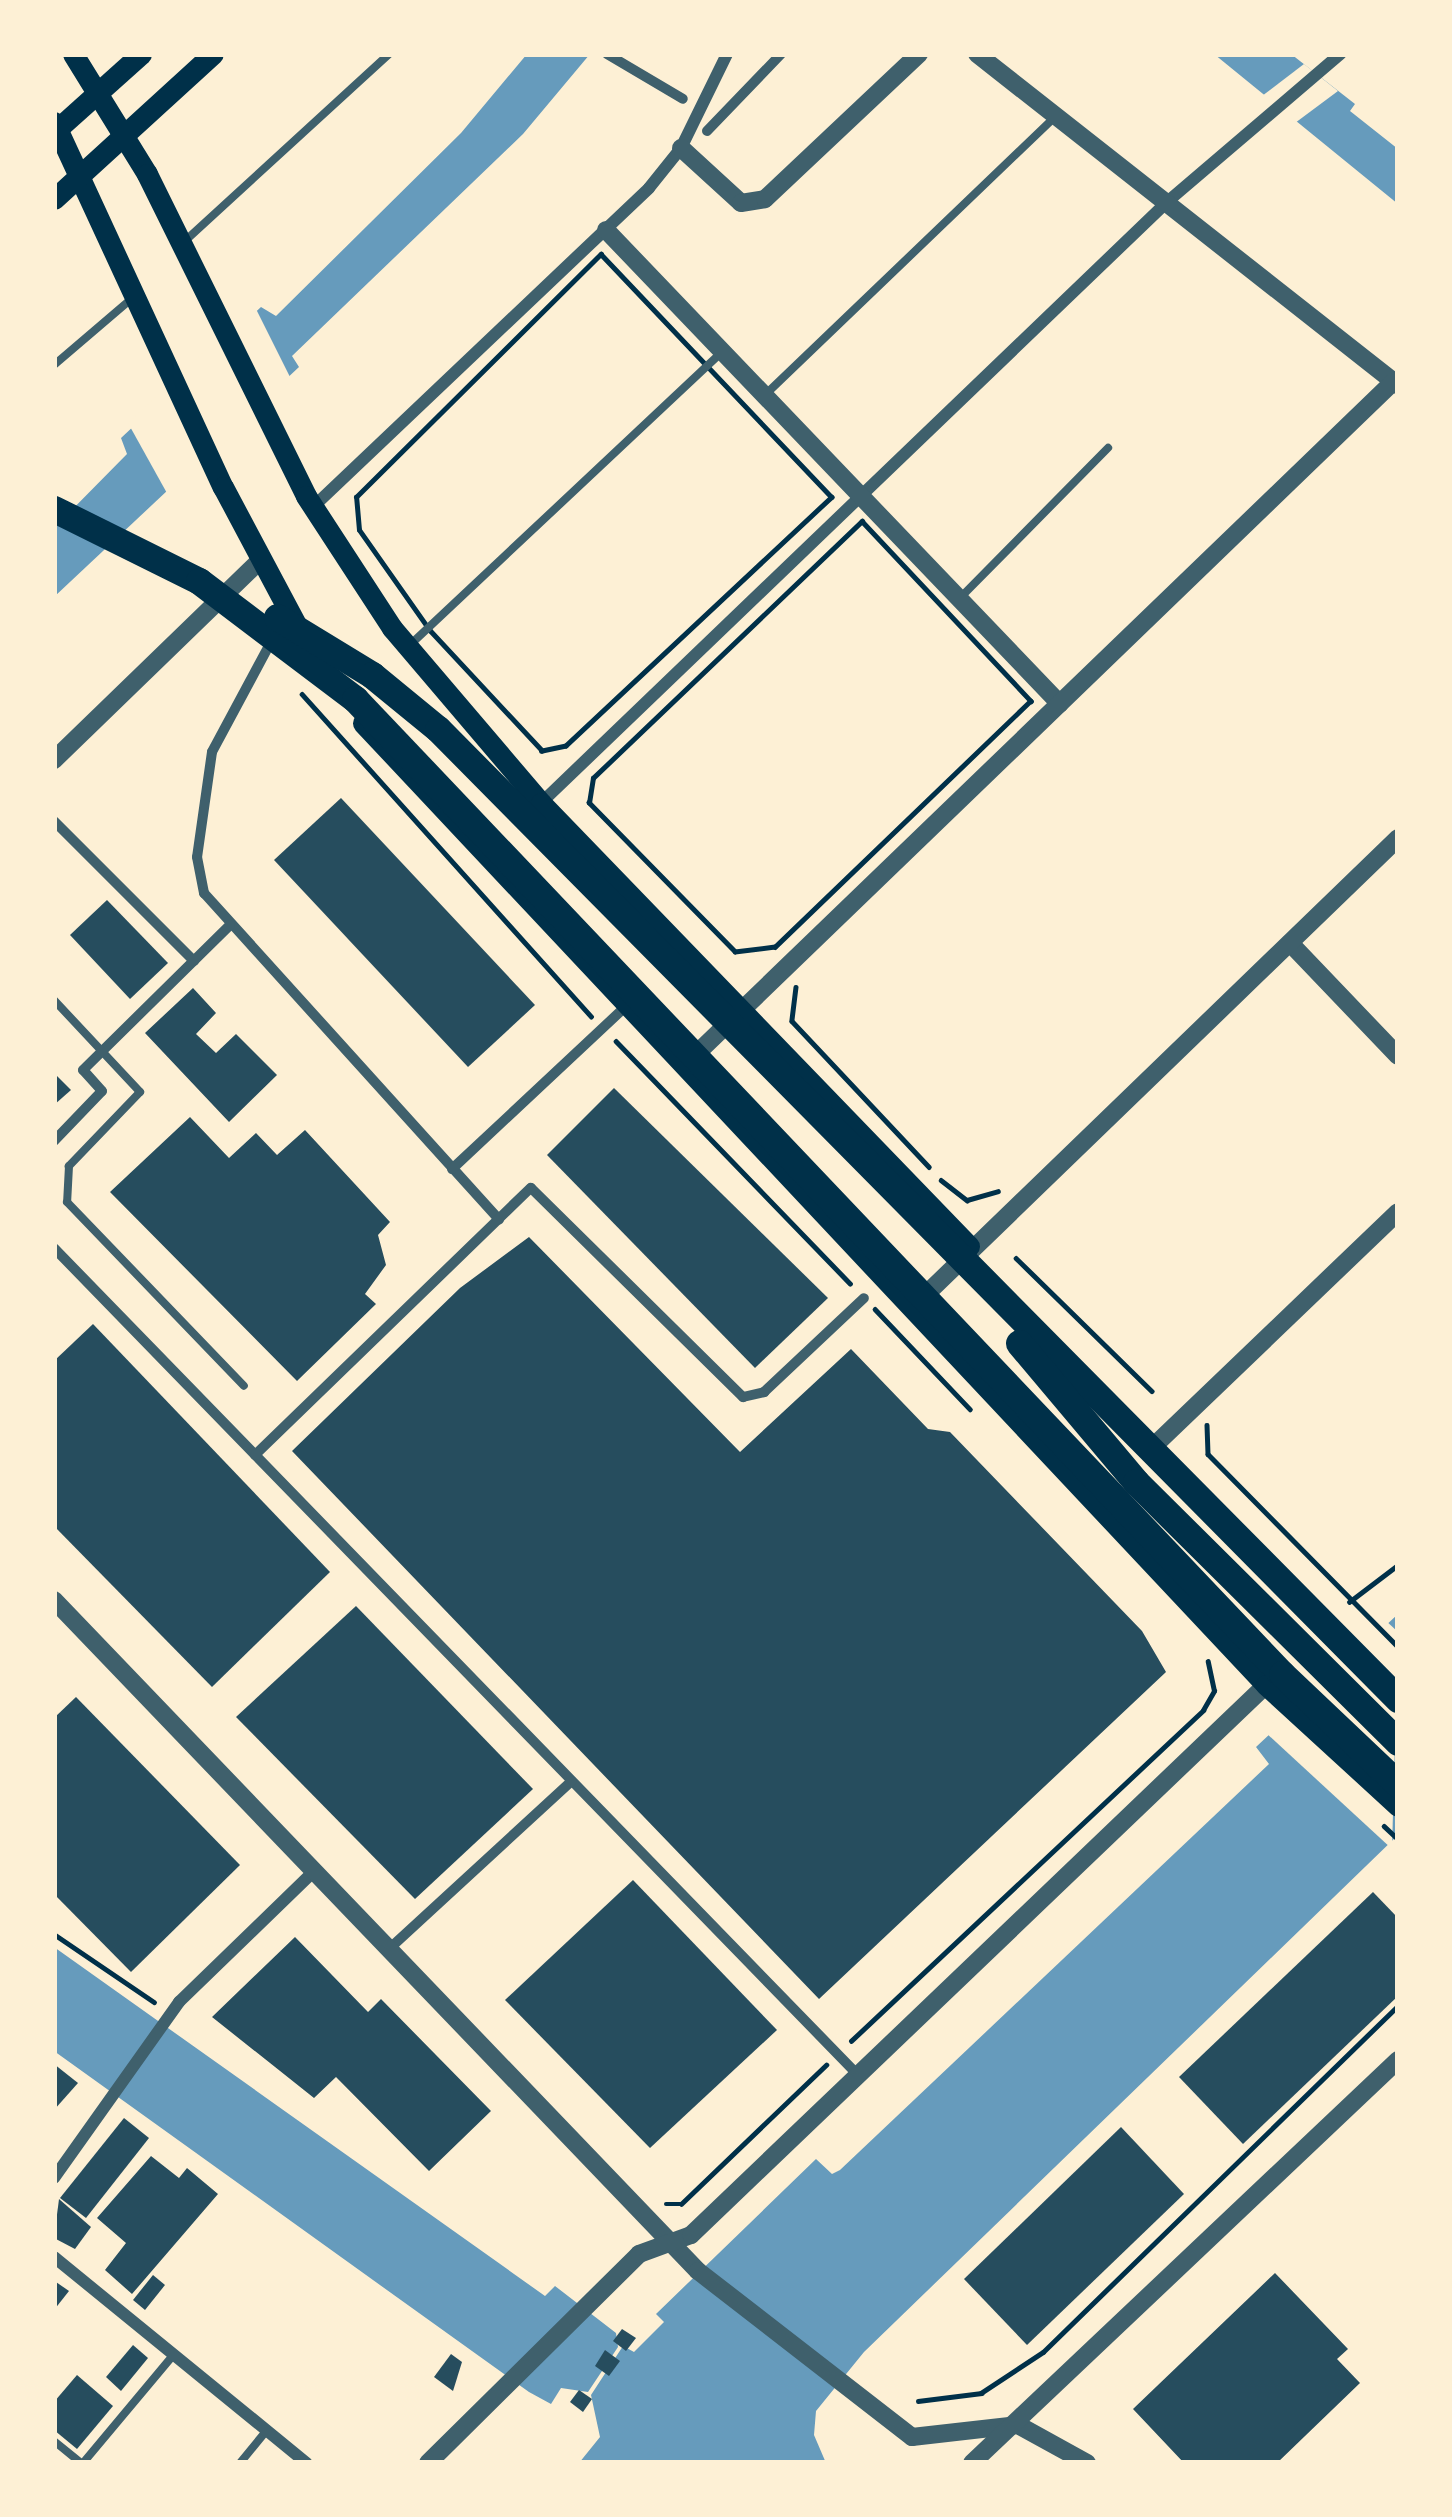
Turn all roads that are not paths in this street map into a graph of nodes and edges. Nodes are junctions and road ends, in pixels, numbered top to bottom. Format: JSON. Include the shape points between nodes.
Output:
{"nodes":[{"id":1,"x":73,"y":54,"type":"edge"},
{"id":2,"x":141,"y":54,"type":"edge"},
{"id":3,"x":213,"y":54,"type":"edge"},
{"id":4,"x":389,"y":54,"type":"edge"},
{"id":5,"x":727,"y":54,"type":"edge"},
{"id":6,"x":781,"y":54,"type":"edge"},
{"id":7,"x":919,"y":54,"type":"edge"},
{"id":8,"x":977,"y":54,"type":"edge"},
{"id":9,"x":1340,"y":54,"type":"edge"},
{"id":10,"x":609,"y":56,"type":"edge"},
{"id":11,"x":100,"y":91,"type":"junction"},
{"id":12,"x":683,"y":99,"type":"dead end"},
{"id":13,"x":1057,"y":116,"type":"junction"},
{"id":14,"x":55,"y":127,"type":"edge"},
{"id":15,"x":707,"y":131,"type":"dead end"},
{"id":16,"x":126,"y":134,"type":"junction"},
{"id":17,"x":681,"y":148,"type":"junction"},
{"id":18,"x":79,"y":176,"type":"junction"},
{"id":19,"x":54,"y":199,"type":"edge"},
{"id":20,"x":1167,"y":202,"type":"junction"},
{"id":21,"x":606,"y":230,"type":"junction"},
{"id":22,"x":181,"y":245,"type":"junction"},
{"id":23,"x":134,"y":296,"type":"junction"},
{"id":24,"x":722,"y":352,"type":"junction"},
{"id":25,"x":54,"y":365,"type":"edge"},
{"id":26,"x":1396,"y":384,"type":"edge"},
{"id":27,"x":764,"y":396,"type":"junction"},
{"id":28,"x":1108,"y":448,"type":"dead end"},
{"id":29,"x":861,"y":498,"type":"junction"},
{"id":30,"x":54,"y":506,"type":"edge"},
{"id":31,"x":313,"y":507,"type":"junction"},
{"id":32,"x":259,"y":561,"type":"junction"},
{"id":33,"x":959,"y":599,"type":"junction"},
{"id":34,"x":288,"y":610,"type":"junction"},
{"id":35,"x":406,"y":647,"type":"junction"},
{"id":36,"x":1060,"y":704,"type":"junction"},
{"id":37,"x":54,"y":760,"type":"edge"},
{"id":38,"x":541,"y":803,"type":"junction"},
{"id":39,"x":54,"y":821,"type":"edge"},
{"id":40,"x":1398,"y":838,"type":"edge"},
{"id":41,"x":230,"y":926,"type":"junction"},
{"id":42,"x":1290,"y":944,"type":"junction"},
{"id":43,"x":194,"y":961,"type":"junction"},
{"id":44,"x":54,"y":1000,"type":"edge"},
{"id":45,"x":627,"y":1005,"type":"junction"},
{"id":46,"x":741,"y":1011,"type":"junction"},
{"id":47,"x":101,"y":1050,"type":"junction"},
{"id":48,"x":1398,"y":1056,"type":"edge"},
{"id":49,"x":682,"y":1068,"type":"junction"},
{"id":50,"x":54,"y":1141,"type":"edge"},
{"id":51,"x":452,"y":1168,"type":"junction"},
{"id":52,"x":1398,"y":1213,"type":"edge"},
{"id":53,"x":499,"y":1219,"type":"junction"},
{"id":54,"x":54,"y":1248,"type":"edge"},
{"id":55,"x":971,"y":1249,"type":"junction"},
{"id":56,"x":864,"y":1298,"type":"road end"},
{"id":57,"x":910,"y":1310,"type":"junction"},
{"id":58,"x":244,"y":1386,"type":"dead end"},
{"id":59,"x":1158,"y":1442,"type":"junction"},
{"id":60,"x":255,"y":1455,"type":"junction"},
{"id":61,"x":54,"y":1600,"type":"edge"},
{"id":62,"x":1398,"y":1683,"type":"edge"},
{"id":63,"x":1266,"y":1684,"type":"junction"},
{"id":64,"x":1398,"y":1700,"type":"edge"},
{"id":65,"x":1398,"y":1742,"type":"edge"},
{"id":66,"x":572,"y":1780,"type":"junction"},
{"id":67,"x":1398,"y":1784,"type":"edge"},
{"id":68,"x":1398,"y":1806,"type":"edge"},
{"id":69,"x":314,"y":1870,"type":"junction"},
{"id":70,"x":389,"y":1949,"type":"junction"},
{"id":71,"x":1398,"y":2060,"type":"edge"},
{"id":72,"x":858,"y":2075,"type":"junction"},
{"id":73,"x":54,"y":2178,"type":"edge"},
{"id":74,"x":670,"y":2242,"type":"junction"},
{"id":75,"x":54,"y":2257,"type":"edge"},
{"id":76,"x":175,"y":2353,"type":"junction"},
{"id":77,"x":1018,"y":2425,"type":"junction"},
{"id":78,"x":267,"y":2430,"type":"junction"},
{"id":79,"x":54,"y":2441,"type":"edge"},
{"id":80,"x":82,"y":2463,"type":"edge"},
{"id":81,"x":240,"y":2463,"type":"edge"},
{"id":82,"x":307,"y":2463,"type":"edge"},
{"id":83,"x":428,"y":2463,"type":"edge"},
{"id":84,"x":972,"y":2463,"type":"edge"},
{"id":85,"x":1087,"y":2463,"type":"edge"}],
"edges":[{"from":1,"to":11,"type":"main road"},
{"from":2,"to":11,"type":"main road"},
{"from":3,"to":16,"type":"main road"},
{"from":4,"to":22,"type":"lane"},
{"from":5,"to":17,"type":"street"},
{"from":6,"to":15,"type":"street"},
{"from":7,"to":17,"type":"street","via":[[765,200],[741,203]]},
{"from":8,"to":13,"type":"street"},
{"from":9,"to":20,"type":"street"},
{"from":10,"to":12,"type":"street"},
{"from":11,"to":14,"type":"main road"},
{"from":11,"to":16,"type":"main road"},
{"from":13,"to":20,"type":"street"},
{"from":13,"to":27,"type":"lane"},
{"from":14,"to":18,"type":"main road"},
{"from":16,"to":18,"type":"main road"},
{"from":16,"to":22,"type":"main road"},
{"from":17,"to":21,"type":"street"},
{"from":18,"to":19,"type":"main road"},
{"from":18,"to":23,"type":"main road"},
{"from":20,"to":26,"type":"street"},
{"from":20,"to":29,"type":"street"},
{"from":21,"to":24,"type":"street"},
{"from":21,"to":31,"type":"street"},
{"from":22,"to":31,"type":"main road"},
{"from":23,"to":25,"type":"lane"},
{"from":23,"to":32,"type":"main road"},
{"from":24,"to":27,"type":"street"},
{"from":24,"to":35,"type":"lane"},
{"from":26,"to":36,"type":"street"},
{"from":27,"to":29,"type":"street"},
{"from":28,"to":33,"type":"lane"},
{"from":29,"to":33,"type":"street"},
{"from":29,"to":38,"type":"street"},
{"from":30,"to":64,"type":"highway","via":[[340,653],[438,729]]},
{"from":30,"to":67,"type":"highway","via":[[199,581],[355,699],[1282,1674]]},
{"from":31,"to":35,"type":"main road"},
{"from":32,"to":34,"type":"main road"},
{"from":32,"to":37,"type":"street"},
{"from":33,"to":36,"type":"street"},
{"from":34,"to":41,"type":"street","via":[[212,752],[197,857],[204,893]]},
{"from":34,"to":45,"type":"main road","via":[[387,754]]},
{"from":35,"to":38,"type":"main road"},
{"from":36,"to":46,"type":"street"},
{"from":38,"to":46,"type":"main road"},
{"from":39,"to":43,"type":"street"},
{"from":40,"to":42,"type":"street"},
{"from":41,"to":43,"type":"street"},
{"from":41,"to":51,"type":"street"},
{"from":42,"to":48,"type":"street"},
{"from":42,"to":55,"type":"street"},
{"from":43,"to":47,"type":"street"},
{"from":44,"to":47,"type":"lane"},
{"from":45,"to":49,"type":"main road"},
{"from":45,"to":51,"type":"street"},
{"from":46,"to":49,"type":"street"},
{"from":46,"to":55,"type":"main road"},
{"from":47,"to":50,"type":"street","via":[[83,1070],[102,1091]]},
{"from":47,"to":58,"type":"lane","via":[[140,1092],[70,1166],[68,1202]]},
{"from":49,"to":57,"type":"main road"},
{"from":51,"to":53,"type":"street"},
{"from":52,"to":59,"type":"street"},
{"from":53,"to":56,"type":"street","via":[[531,1188],[742,1397],[764,1392]]},
{"from":53,"to":60,"type":"street"},
{"from":54,"to":60,"type":"street"},
{"from":55,"to":57,"type":"street"},
{"from":55,"to":59,"type":"main road"},
{"from":55,"to":65,"type":"highway","via":[[1007,1328],[1136,1482]]},
{"from":57,"to":63,"type":"main road"},
{"from":59,"to":62,"type":"main road"},
{"from":60,"to":66,"type":"street"},
{"from":61,"to":69,"type":"street"},
{"from":63,"to":68,"type":"main road"},
{"from":63,"to":72,"type":"street"},
{"from":66,"to":70,"type":"street"},
{"from":66,"to":72,"type":"street"},
{"from":69,"to":70,"type":"street"},
{"from":69,"to":73,"type":"street","via":[[165,2021]]},
{"from":70,"to":74,"type":"street"},
{"from":71,"to":77,"type":"street"},
{"from":72,"to":74,"type":"street","via":[[691,2235]]},
{"from":74,"to":77,"type":"street","via":[[912,2438]]},
{"from":74,"to":83,"type":"street","via":[[639,2254]]},
{"from":75,"to":76,"type":"street"},
{"from":76,"to":78,"type":"street"},
{"from":76,"to":80,"type":"lane"},
{"from":77,"to":84,"type":"street"},
{"from":77,"to":85,"type":"street"},
{"from":78,"to":81,"type":"lane"},
{"from":78,"to":82,"type":"street"},
{"from":79,"to":80,"type":"lane"}]}
